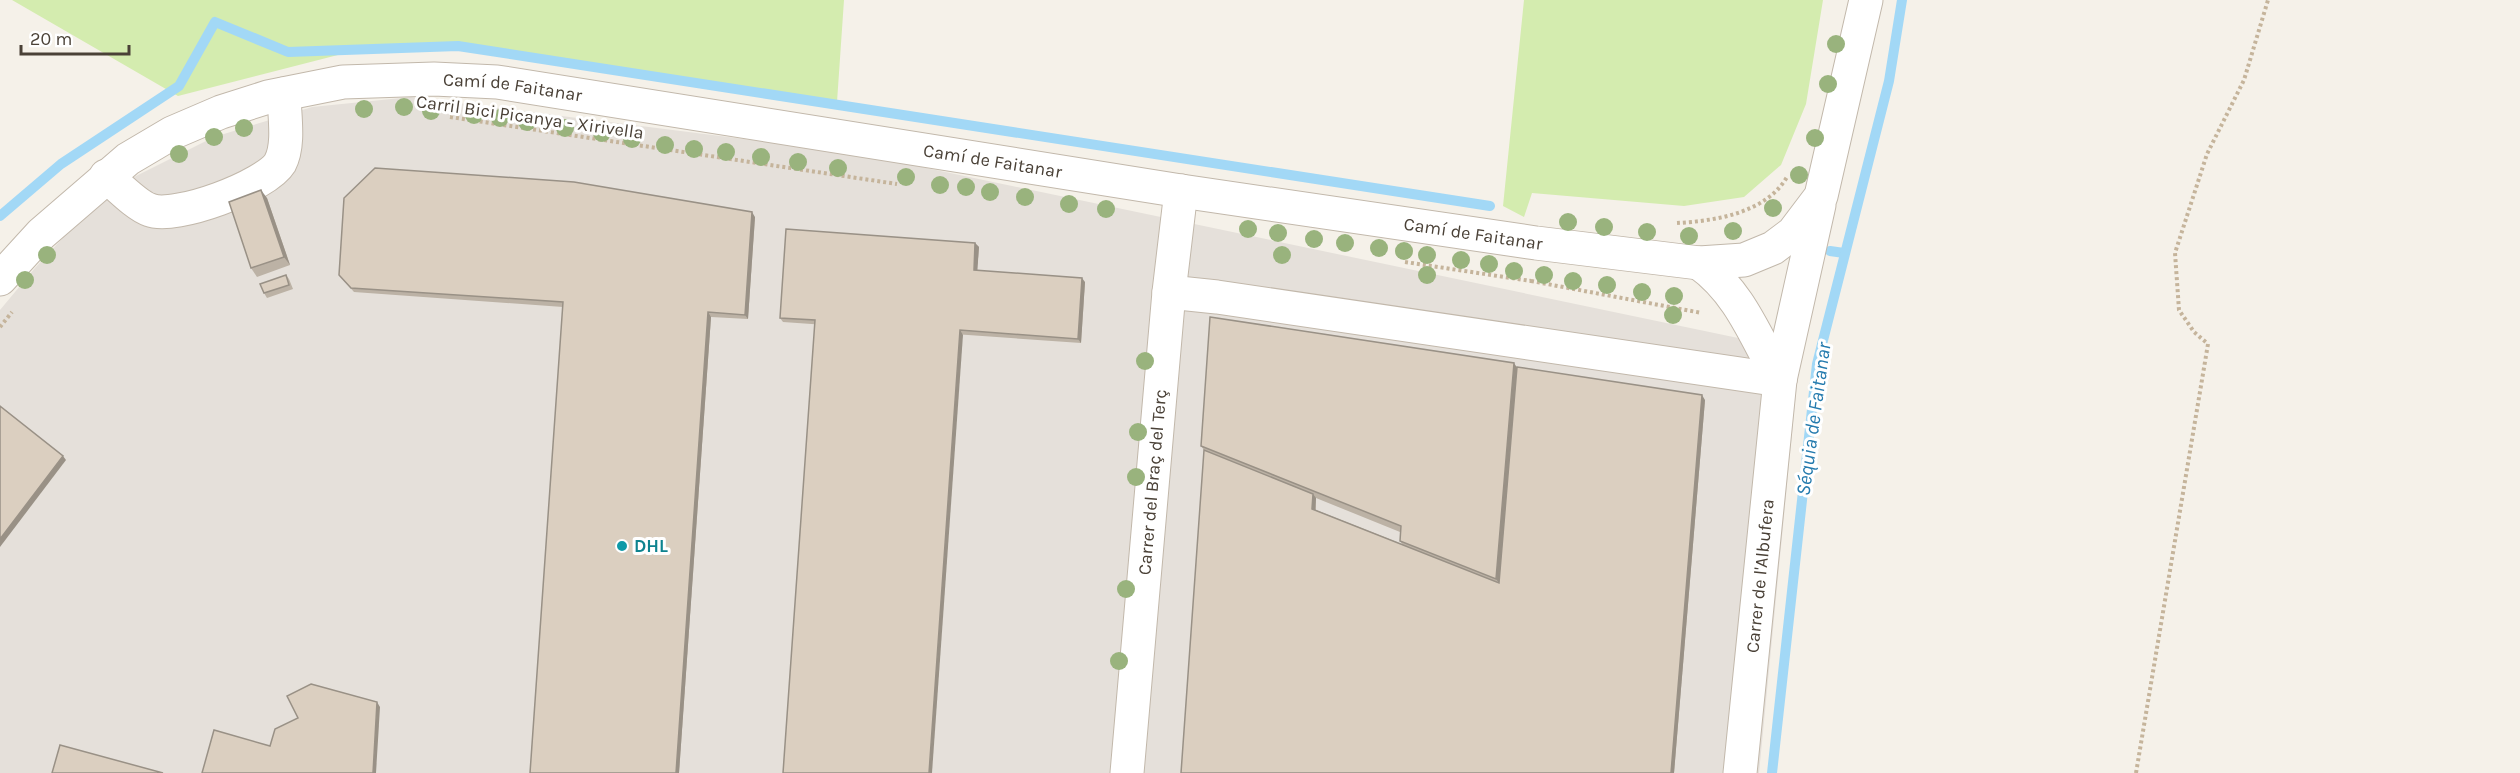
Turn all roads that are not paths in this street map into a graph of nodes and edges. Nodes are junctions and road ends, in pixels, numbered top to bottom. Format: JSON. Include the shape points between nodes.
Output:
{"nodes":[{"id":1,"x":1866,"y":0,"type":"edge"},
{"id":2,"x":284,"y":94,"type":"junction"},
{"id":3,"x":106,"y":176,"type":"junction"},
{"id":4,"x":1181,"y":191,"type":"junction"},
{"id":5,"x":1821,"y":196,"type":"junction"},
{"id":6,"x":1699,"y":263,"type":"junction"},
{"id":7,"x":0,"y":279,"type":"edge"},
{"id":8,"x":1169,"y":292,"type":"junction"},
{"id":9,"x":1780,"y":380,"type":"junction"},
{"id":10,"x":1127,"y":773,"type":"edge"},
{"id":11,"x":1740,"y":773,"type":"edge"}],
"edges":[{"from":1,"to":5,"type":"street","name":"Camí de Faitanar"},
{"from":2,"to":3,"type":"street","name":"Camí de Faitanar","via":[[221,112],[172,133]]},
{"from":2,"to":3,"type":"street","via":[[284,150],[280,162],[271,174],[251,186],[181,211],[161,213],[148,210]]},
{"from":2,"to":4,"type":"street","name":"Camí de Faitanar","via":[[343,82],[497,82]]},
{"from":3,"to":7,"type":"street","name":"Camí de Faitanar","via":[[41,234]]},
{"from":4,"to":6,"type":"street","name":"Camí de Faitanar"},
{"from":4,"to":8,"type":"street","name":"Carrer del Braç del Terç"},
{"from":5,"to":6,"type":"street","name":"Camí de Faitanar","via":[[1794,233],[1773,248],[1744,260]]},
{"from":5,"to":9,"type":"street","name":"Carrer de l'Albufera"},
{"from":6,"to":9,"type":"street","via":[[1726,285]]},
{"from":8,"to":9,"type":"street"},
{"from":8,"to":10,"type":"street","name":"Carrer del Braç del Terç"},
{"from":9,"to":11,"type":"street","name":"Carrer de l'Albufera"}]}
